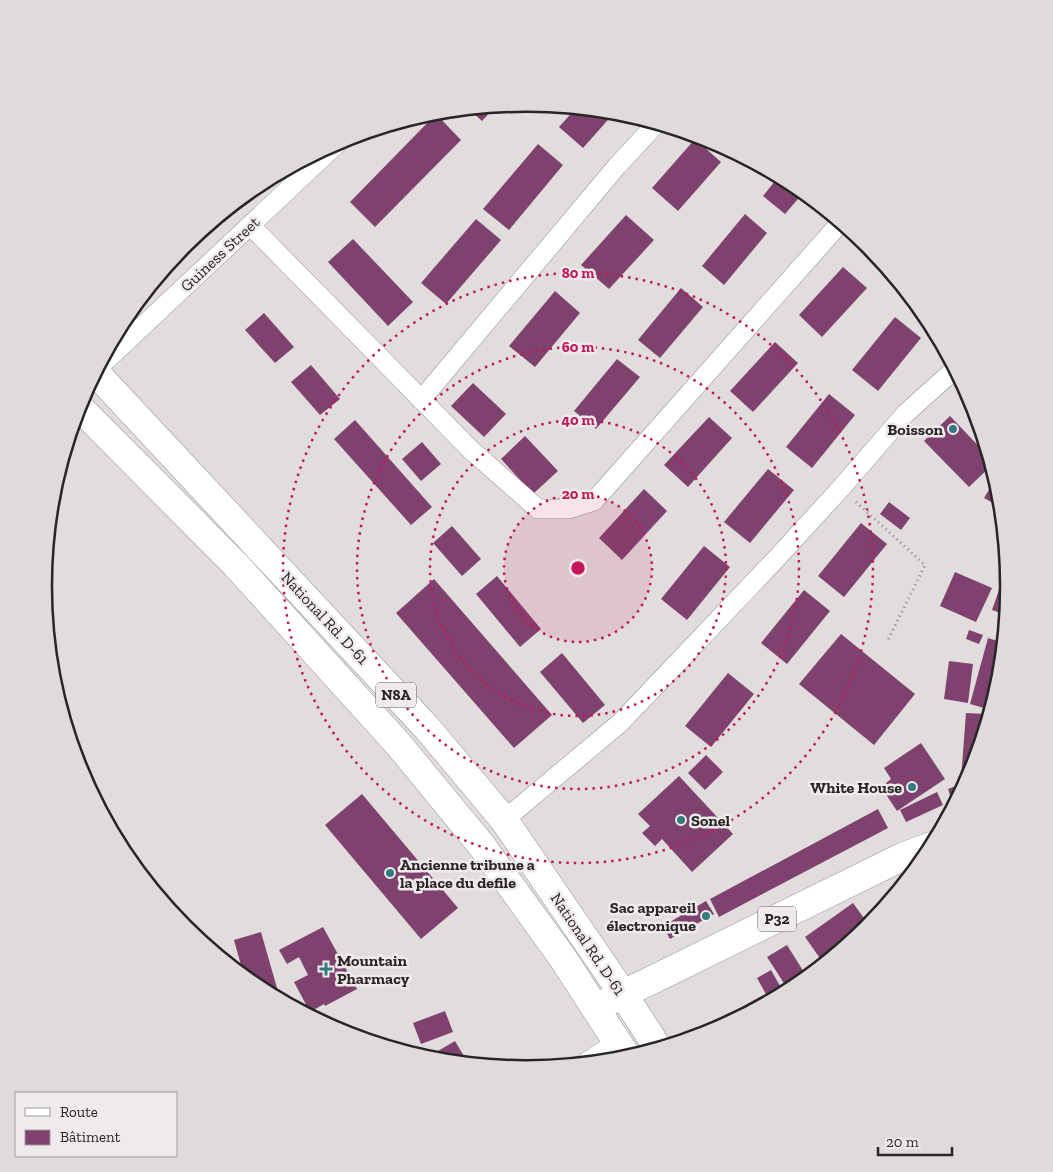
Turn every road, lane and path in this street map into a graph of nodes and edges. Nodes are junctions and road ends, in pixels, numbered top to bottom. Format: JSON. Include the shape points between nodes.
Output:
{"nodes":[{"id":1,"x":652,"y":129,"type":"edge"},
{"id":2,"x":320,"y":160,"type":"edge"},
{"id":3,"x":250,"y":225,"type":"junction"},
{"id":4,"x":836,"y":228,"type":"edge"},
{"id":5,"x":114,"y":353,"type":"edge"},
{"id":6,"x":951,"y":374,"type":"edge"},
{"id":7,"x":101,"y":377,"type":"edge"},
{"id":8,"x":421,"y":400,"type":"junction"},
{"id":9,"x":86,"y":414,"type":"edge"},
{"id":10,"x":841,"y":488,"type":"junction"},
{"id":11,"x":886,"y":642,"type":"dead end"},
{"id":12,"x":504,"y":820,"type":"junction"},
{"id":13,"x":908,"y":864,"type":"edge"},
{"id":14,"x":623,"y":994,"type":"junction"},
{"id":15,"x":595,"y":1008,"type":"junction"},
{"id":16,"x":654,"y":1042,"type":"edge"},
{"id":17,"x":622,"y":1049,"type":"edge"}],
"edges":[{"from":1,"to":8,"type":"street","via":[[617,166]]},
{"from":2,"to":3,"type":"street","name":"Guiness Street"},
{"from":3,"to":5,"type":"street","name":"Guiness Street"},
{"from":3,"to":8,"type":"street"},
{"from":4,"to":8,"type":"street","via":[[594,502],[570,509],[538,509],[471,450]]},
{"from":6,"to":10,"type":"street","via":[[906,413]]},
{"from":7,"to":12,"type":"main road","name":"National Rd. D-61","number":"N8A","via":[[427,728]]},
{"from":9,"to":15,"type":"main road","name":"National Rd. D-61","number":"N8A","via":[[235,564],[399,745],[482,846],[562,956]]},
{"from":10,"to":11,"type":"path","via":[[925,566]]},
{"from":10,"to":12,"type":"street","via":[[620,723]]},
{"from":12,"to":14,"type":"main road","name":"National Rd. D-61","number":"N8A"},
{"from":13,"to":14,"type":"main road","number":"P32"},
{"from":14,"to":15,"type":"main road","number":"P32"},
{"from":14,"to":16,"type":"main road","name":"National Rd. D-61","number":"N8A"},
{"from":15,"to":17,"type":"main road","name":"National Rd. D-61","number":"N8A"}]}
